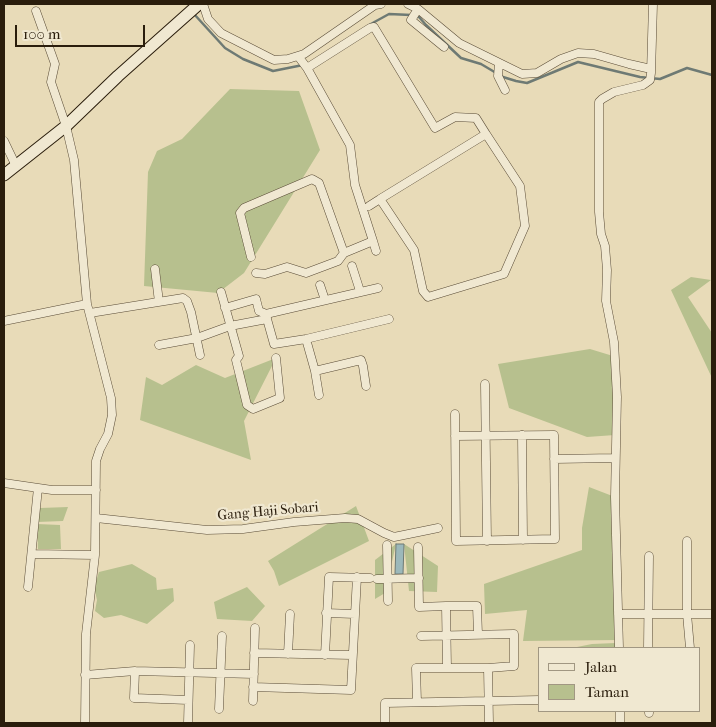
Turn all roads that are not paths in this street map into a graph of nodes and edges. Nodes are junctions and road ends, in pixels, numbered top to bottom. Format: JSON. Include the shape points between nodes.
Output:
{"nodes":[{"id":1,"x":381,"y":4,"type":"edge"},
{"id":2,"x":408,"y":4,"type":"edge"},
{"id":3,"x":653,"y":4,"type":"edge"},
{"id":4,"x":199,"y":5,"type":"edge"},
{"id":5,"x":36,"y":12,"type":"dead end"},
{"id":6,"x":415,"y":13,"type":"junction"},
{"id":7,"x":444,"y":47,"type":"dead end"},
{"id":8,"x":299,"y":57,"type":"junction"},
{"id":9,"x":307,"y":68,"type":"junction"},
{"id":10,"x":499,"y":69,"type":"junction"},
{"id":11,"x":651,"y":74,"type":"junction"},
{"id":12,"x":504,"y":90,"type":"dead end"},
{"id":13,"x":66,"y":126,"type":"junction"},
{"id":14,"x":486,"y":134,"type":"junction"},
{"id":15,"x":4,"y":140,"type":"edge"},
{"id":16,"x":16,"y":166,"type":"junction"},
{"id":17,"x":4,"y":175,"type":"edge"},
{"id":18,"x":380,"y":199,"type":"junction"},
{"id":19,"x":369,"y":206,"type":"dead end"},
{"id":20,"x":373,"y":241,"type":"junction"},
{"id":21,"x":376,"y":251,"type":"dead end"},
{"id":22,"x":344,"y":253,"type":"junction"},
{"id":23,"x":251,"y":258,"type":"dead end"},
{"id":24,"x":352,"y":266,"type":"dead end"},
{"id":25,"x":155,"y":269,"type":"dead end"},
{"id":26,"x":256,"y":273,"type":"dead end"},
{"id":27,"x":320,"y":285,"type":"dead end"},
{"id":28,"x":378,"y":288,"type":"dead end"},
{"id":29,"x":360,"y":291,"type":"junction"},
{"id":30,"x":221,"y":292,"type":"dead end"},
{"id":31,"x":325,"y":300,"type":"junction"},
{"id":32,"x":160,"y":302,"type":"junction"},
{"id":33,"x":87,"y":304,"type":"junction"},
{"id":34,"x":225,"y":308,"type":"junction"},
{"id":35,"x":90,"y":313,"type":"junction"},
{"id":36,"x":267,"y":317,"type":"junction"},
{"id":37,"x":389,"y":319,"type":"dead end"},
{"id":38,"x":4,"y":321,"type":"edge"},
{"id":39,"x":230,"y":326,"type":"junction"},
{"id":40,"x":196,"y":338,"type":"junction"},
{"id":41,"x":306,"y":339,"type":"junction"},
{"id":42,"x":274,"y":344,"type":"junction"},
{"id":43,"x":159,"y":345,"type":"dead end"},
{"id":44,"x":200,"y":355,"type":"dead end"},
{"id":45,"x":315,"y":371,"type":"junction"},
{"id":46,"x":485,"y":384,"type":"dead end"},
{"id":47,"x":366,"y":386,"type":"dead end"},
{"id":48,"x":319,"y":395,"type":"dead end"},
{"id":49,"x":455,"y":414,"type":"dead end"},
{"id":50,"x":522,"y":435,"type":"junction"},
{"id":51,"x":455,"y":436,"type":"junction"},
{"id":52,"x":486,"y":436,"type":"junction"},
{"id":53,"x":615,"y":458,"type":"junction"},
{"id":54,"x":554,"y":459,"type":"junction"},
{"id":55,"x":4,"y":483,"type":"edge"},
{"id":56,"x":38,"y":488,"type":"junction"},
{"id":57,"x":96,"y":490,"type":"junction"},
{"id":58,"x":96,"y":518,"type":"junction"},
{"id":59,"x":438,"y":528,"type":"dead end"},
{"id":60,"x":523,"y":540,"type":"junction"},
{"id":61,"x":487,"y":541,"type":"junction"},
{"id":62,"x":687,"y":541,"type":"dead end"},
{"id":63,"x":387,"y":545,"type":"dead end"},
{"id":64,"x":418,"y":547,"type":"dead end"},
{"id":65,"x":32,"y":554,"type":"junction"},
{"id":66,"x":94,"y":555,"type":"junction"},
{"id":67,"x":649,"y":556,"type":"dead end"},
{"id":68,"x":357,"y":577,"type":"junction"},
{"id":69,"x":388,"y":578,"type":"junction"},
{"id":70,"x":419,"y":578,"type":"junction"},
{"id":71,"x":28,"y":587,"type":"dead end"},
{"id":72,"x":388,"y":601,"type":"dead end"},
{"id":73,"x":446,"y":606,"type":"junction"},
{"id":74,"x":326,"y":613,"type":"junction"},
{"id":75,"x":290,"y":614,"type":"dead end"},
{"id":76,"x":355,"y":614,"type":"junction"},
{"id":77,"x":618,"y":614,"type":"junction"},
{"id":78,"x":687,"y":614,"type":"junction"},
{"id":79,"x":712,"y":614,"type":"edge"},
{"id":80,"x":648,"y":615,"type":"junction"},
{"id":81,"x":255,"y":628,"type":"dead end"},
{"id":82,"x":446,"y":635,"type":"junction"},
{"id":83,"x":478,"y":635,"type":"junction"},
{"id":84,"x":222,"y":636,"type":"dead end"},
{"id":85,"x":421,"y":636,"type":"dead end"},
{"id":86,"x":190,"y":645,"type":"dead end"},
{"id":87,"x":619,"y":647,"type":"edge"},
{"id":88,"x":648,"y":647,"type":"edge"},
{"id":89,"x":690,"y":647,"type":"edge"},
{"id":90,"x":254,"y":653,"type":"junction"},
{"id":91,"x":288,"y":654,"type":"junction"},
{"id":92,"x":325,"y":655,"type":"junction"},
{"id":93,"x":352,"y":655,"type":"junction"},
{"id":94,"x":447,"y":668,"type":"junction"},
{"id":95,"x":488,"y":668,"type":"junction"},
{"id":96,"x":135,"y":671,"type":"junction"},
{"id":97,"x":189,"y":673,"type":"junction"},
{"id":98,"x":85,"y":674,"type":"junction"},
{"id":99,"x":220,"y":674,"type":"junction"},
{"id":100,"x":254,"y":674,"type":"junction"},
{"id":101,"x":253,"y":687,"type":"junction"},
{"id":102,"x":188,"y":700,"type":"junction"},
{"id":103,"x":538,"y":700,"type":"edge"},
{"id":104,"x":253,"y":701,"type":"dead end"},
{"id":105,"x":417,"y":702,"type":"junction"},
{"id":106,"x":488,"y":702,"type":"junction"},
{"id":107,"x":219,"y":709,"type":"dead end"},
{"id":108,"x":85,"y":723,"type":"edge"},
{"id":109,"x":188,"y":723,"type":"edge"},
{"id":110,"x":385,"y":723,"type":"edge"},
{"id":111,"x":488,"y":723,"type":"edge"}],
"edges":[{"from":1,"to":8,"type":"street"},
{"from":2,"to":6,"type":"street"},
{"from":3,"to":11,"type":"street"},
{"from":4,"to":8,"type":"street","via":[[222,33],[274,60]]},
{"from":4,"to":13,"type":"main road"},
{"from":5,"to":13,"type":"street","via":[[54,60],[51,82]]},
{"from":6,"to":7,"type":"street"},
{"from":6,"to":10,"type":"street"},
{"from":8,"to":9,"type":"street"},
{"from":9,"to":14,"type":"street","via":[[374,27],[435,128],[455,117],[476,118]]},
{"from":9,"to":20,"type":"street","via":[[350,145],[355,185]]},
{"from":10,"to":11,"type":"street","via":[[528,75],[578,53],[630,64]]},
{"from":10,"to":12,"type":"street"},
{"from":11,"to":53,"type":"street","via":[[643,85],[614,92],[599,102],[599,212],[606,246],[606,301],[614,342]]},
{"from":13,"to":16,"type":"main road"},
{"from":13,"to":33,"type":"street","via":[[74,160]]},
{"from":14,"to":18,"type":"street"},
{"from":14,"to":18,"type":"street","via":[[520,186],[524,226],[504,274],[428,297],[423,291],[414,250]]},
{"from":15,"to":16,"type":"street"},
{"from":16,"to":17,"type":"main road"},
{"from":18,"to":19,"type":"street"},
{"from":20,"to":21,"type":"street"},
{"from":20,"to":22,"type":"street"},
{"from":22,"to":23,"type":"street","via":[[319,183],[312,179],[244,208],[240,213]]},
{"from":22,"to":26,"type":"street","via":[[338,261],[306,274],[287,267],[266,274]]},
{"from":24,"to":29,"type":"street"},
{"from":25,"to":32,"type":"street"},
{"from":27,"to":31,"type":"street"},
{"from":28,"to":29,"type":"street"},
{"from":29,"to":31,"type":"street"},
{"from":30,"to":34,"type":"street"},
{"from":31,"to":36,"type":"street"},
{"from":32,"to":35,"type":"street"},
{"from":32,"to":40,"type":"street","via":[[183,298],[191,312]]},
{"from":33,"to":35,"type":"street"},
{"from":33,"to":38,"type":"street"},
{"from":34,"to":36,"type":"street","via":[[256,299],[259,311]]},
{"from":34,"to":39,"type":"street"},
{"from":35,"to":57,"type":"street","via":[[110,391],[112,415],[96,461]]},
{"from":36,"to":39,"type":"street"},
{"from":36,"to":42,"type":"street"},
{"from":37,"to":41,"type":"street"},
{"from":39,"to":40,"type":"street"},
{"from":39,"to":42,"type":"street","via":[[247,405],[254,409],[280,398]]},
{"from":40,"to":43,"type":"street"},
{"from":40,"to":44,"type":"street"},
{"from":41,"to":42,"type":"street"},
{"from":41,"to":45,"type":"street"},
{"from":45,"to":47,"type":"street","via":[[361,360]]},
{"from":45,"to":48,"type":"street"},
{"from":46,"to":52,"type":"street"},
{"from":49,"to":51,"type":"street"},
{"from":50,"to":52,"type":"street"},
{"from":50,"to":54,"type":"street","via":[[554,434]]},
{"from":50,"to":60,"type":"street"},
{"from":51,"to":52,"type":"street"},
{"from":51,"to":61,"type":"street","via":[[456,541]]},
{"from":52,"to":61,"type":"street"},
{"from":53,"to":54,"type":"street"},
{"from":53,"to":77,"type":"street"},
{"from":54,"to":60,"type":"street","via":[[555,540]]},
{"from":55,"to":56,"type":"street"},
{"from":56,"to":57,"type":"street"},
{"from":56,"to":65,"type":"street"},
{"from":57,"to":58,"type":"street"},
{"from":58,"to":59,"type":"street","name":"Gang Haji Sobari","via":[[207,530],[345,518],[358,519],[394,537]]},
{"from":58,"to":66,"type":"street"},
{"from":60,"to":61,"type":"street"},
{"from":62,"to":78,"type":"street"},
{"from":63,"to":69,"type":"street"},
{"from":64,"to":70,"type":"street"},
{"from":65,"to":66,"type":"street"},
{"from":65,"to":71,"type":"street"},
{"from":66,"to":98,"type":"street"},
{"from":67,"to":80,"type":"street"},
{"from":68,"to":69,"type":"street"},
{"from":68,"to":74,"type":"street","via":[[329,577]]},
{"from":68,"to":76,"type":"street"},
{"from":69,"to":70,"type":"street"},
{"from":69,"to":72,"type":"street"},
{"from":70,"to":73,"type":"street","via":[[419,607]]},
{"from":73,"to":82,"type":"street"},
{"from":73,"to":83,"type":"street","via":[[477,606]]},
{"from":74,"to":76,"type":"street"},
{"from":74,"to":92,"type":"street"},
{"from":75,"to":91,"type":"street"},
{"from":76,"to":93,"type":"street"},
{"from":77,"to":80,"type":"street"},
{"from":77,"to":87,"type":"street"},
{"from":78,"to":79,"type":"street"},
{"from":78,"to":80,"type":"street"},
{"from":78,"to":89,"type":"street"},
{"from":80,"to":88,"type":"street"},
{"from":81,"to":90,"type":"street"},
{"from":82,"to":83,"type":"street"},
{"from":82,"to":85,"type":"street"},
{"from":82,"to":94,"type":"street"},
{"from":83,"to":95,"type":"street","via":[[514,634],[514,666]]},
{"from":84,"to":99,"type":"street"},
{"from":86,"to":97,"type":"street"},
{"from":90,"to":91,"type":"street"},
{"from":90,"to":100,"type":"street"},
{"from":91,"to":92,"type":"street"},
{"from":92,"to":93,"type":"street"},
{"from":93,"to":101,"type":"street","via":[[351,690]]},
{"from":94,"to":95,"type":"street"},
{"from":94,"to":105,"type":"street","via":[[416,668]]},
{"from":95,"to":106,"type":"street"},
{"from":96,"to":97,"type":"street"},
{"from":96,"to":98,"type":"street"},
{"from":96,"to":102,"type":"street","via":[[134,698]]},
{"from":97,"to":99,"type":"street"},
{"from":97,"to":102,"type":"street"},
{"from":98,"to":108,"type":"street"},
{"from":99,"to":100,"type":"street"},
{"from":99,"to":107,"type":"street"},
{"from":100,"to":101,"type":"street"},
{"from":101,"to":104,"type":"street"},
{"from":102,"to":109,"type":"street"},
{"from":103,"to":106,"type":"street"},
{"from":105,"to":106,"type":"street"},
{"from":105,"to":110,"type":"street","via":[[385,703]]},
{"from":106,"to":111,"type":"street"}]}
